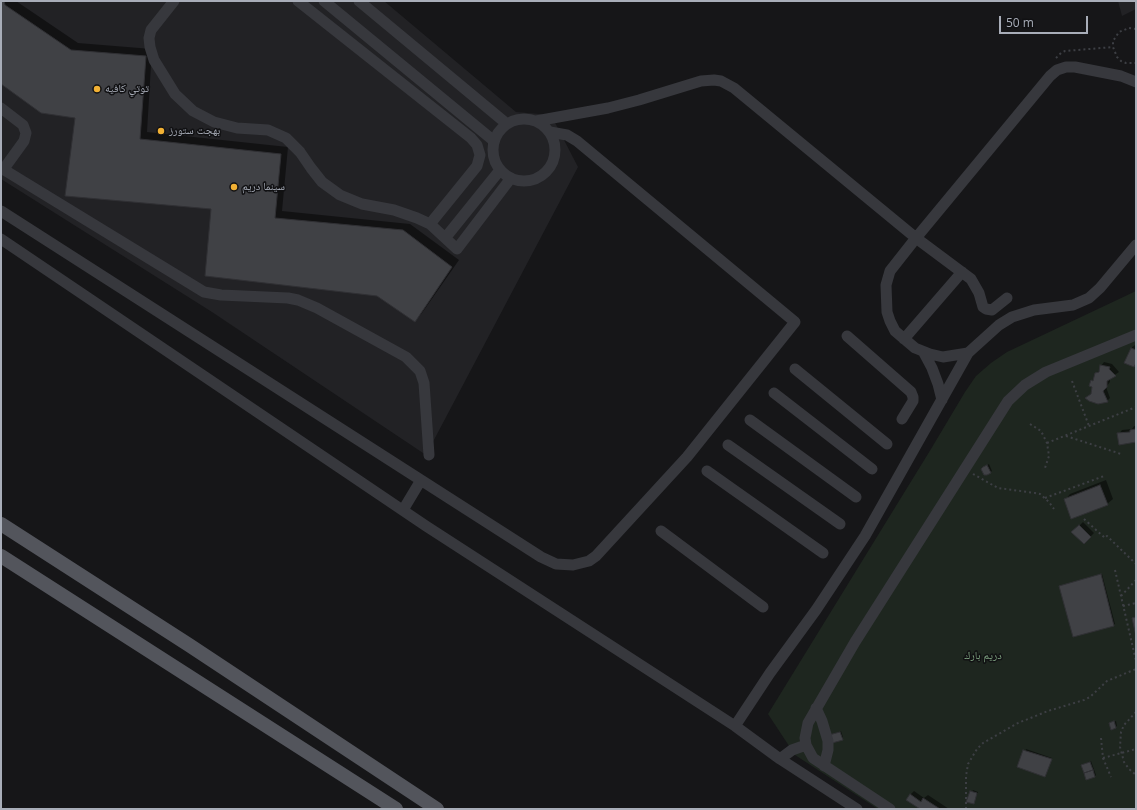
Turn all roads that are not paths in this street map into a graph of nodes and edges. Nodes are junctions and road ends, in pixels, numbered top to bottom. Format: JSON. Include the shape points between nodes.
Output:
{"nodes":[{"id":1,"x":174,"y":1,"type":"edge"},
{"id":2,"x":298,"y":1,"type":"edge"},
{"id":3,"x":324,"y":1,"type":"edge"},
{"id":4,"x":359,"y":1,"type":"edge"},
{"id":5,"x":1136,"y":82,"type":"edge"},
{"id":6,"x":1,"y":108,"type":"edge"},
{"id":7,"x":536,"y":121,"type":"junction"},
{"id":8,"x":507,"y":124,"type":"junction"},
{"id":9,"x":550,"y":132,"type":"junction"},
{"id":10,"x":494,"y":141,"type":"junction"},
{"id":11,"x":2,"y":169,"type":"edge"},
{"id":12,"x":500,"y":170,"type":"junction"},
{"id":13,"x":511,"y":178,"type":"junction"},
{"id":14,"x":1,"y":211,"type":"edge"},
{"id":15,"x":430,"y":224,"type":"junction"},
{"id":16,"x":446,"y":237,"type":"junction"},
{"id":17,"x":916,"y":238,"type":"junction"},
{"id":18,"x":1,"y":240,"type":"edge"},
{"id":19,"x":1136,"y":245,"type":"edge"},
{"id":20,"x":962,"y":272,"type":"junction"},
{"id":21,"x":1007,"y":298,"type":"dead end"},
{"id":22,"x":1136,"y":335,"type":"edge"},
{"id":23,"x":847,"y":336,"type":"dead end"},
{"id":24,"x":904,"y":339,"type":"junction"},
{"id":25,"x":924,"y":353,"type":"junction"},
{"id":26,"x":968,"y":353,"type":"junction"},
{"id":27,"x":795,"y":369,"type":"dead end"},
{"id":28,"x":774,"y":393,"type":"dead end"},
{"id":29,"x":942,"y":400,"type":"junction"},
{"id":30,"x":902,"y":419,"type":"dead end"},
{"id":31,"x":750,"y":420,"type":"dead end"},
{"id":32,"x":887,"y":444,"type":"dead end"},
{"id":33,"x":728,"y":445,"type":"dead end"},
{"id":34,"x":429,"y":455,"type":"dead end"},
{"id":35,"x":872,"y":469,"type":"dead end"},
{"id":36,"x":707,"y":471,"type":"dead end"},
{"id":37,"x":421,"y":480,"type":"junction"},
{"id":38,"x":856,"y":497,"type":"dead end"},
{"id":39,"x":403,"y":510,"type":"junction"},
{"id":40,"x":1,"y":524,"type":"edge"},
{"id":41,"x":840,"y":524,"type":"dead end"},
{"id":42,"x":661,"y":531,"type":"dead end"},
{"id":43,"x":823,"y":554,"type":"dead end"},
{"id":44,"x":1,"y":556,"type":"edge"},
{"id":45,"x":763,"y":607,"type":"dead end"},
{"id":46,"x":816,"y":708,"type":"junction"},
{"id":47,"x":735,"y":726,"type":"junction"},
{"id":48,"x":806,"y":745,"type":"junction"},
{"id":49,"x":780,"y":759,"type":"junction"},
{"id":50,"x":824,"y":766,"type":"junction"},
{"id":51,"x":396,"y":809,"type":"edge"},
{"id":52,"x":437,"y":809,"type":"edge"},
{"id":53,"x":857,"y":809,"type":"edge"},
{"id":54,"x":890,"y":809,"type":"edge"}],
"edges":[{"from":1,"to":15,"type":"lane","via":[[151,30],[150,47],[154,60],[175,94],[184,103],[203,117],[220,124],[277,133],[294,144],[322,182],[340,196],[362,204],[404,212]]},
{"from":2,"to":15,"type":"lane","via":[[477,145],[480,155],[477,166]]},
{"from":3,"to":10,"type":"lane"},
{"from":4,"to":8,"type":"lane"},
{"from":5,"to":17,"type":"lane","via":[[1121,76],[1075,67],[1057,70]]},
{"from":6,"to":11,"type":"lane","via":[[23,125],[26,133],[24,141]]},
{"from":7,"to":8,"type":"lane","via":[[516,119]]},
{"from":7,"to":9,"type":"lane"},
{"from":7,"to":17,"type":"lane","via":[[608,108],[701,81],[721,81],[734,88]]},
{"from":8,"to":10,"type":"lane","via":[[501,128]]},
{"from":9,"to":13,"type":"lane","via":[[554,140],[554,158],[545,173],[528,181]]},
{"from":9,"to":37,"type":"lane","via":[[567,135],[577,141],[795,322],[687,456],[589,561],[564,566],[548,561]]},
{"from":10,"to":12,"type":"lane","via":[[495,161]]},
{"from":11,"to":34,"type":"lane","via":[[204,292],[298,300],[406,357],[420,371],[424,383]]},
{"from":12,"to":13,"type":"lane"},
{"from":12,"to":16,"type":"lane"},
{"from":13,"to":16,"type":"lane","via":[[457,248]]},
{"from":14,"to":37,"type":"lane"},
{"from":15,"to":16,"type":"lane"},
{"from":17,"to":20,"type":"lane"},
{"from":17,"to":24,"type":"lane","via":[[890,271],[886,285],[890,321],[895,331]]},
{"from":18,"to":39,"type":"lane"},
{"from":19,"to":26,"type":"lane","via":[[1089,298],[1073,305],[1034,310],[1012,317],[999,325]]},
{"from":20,"to":21,"type":"lane","via":[[971,279],[986,310],[994,308]]},
{"from":20,"to":24,"type":"lane"},
{"from":22,"to":46,"type":"lane","via":[[1046,372],[1025,385],[1008,402],[855,642]]},
{"from":23,"to":30,"type":"lane","via":[[911,392],[913,401]]},
{"from":24,"to":25,"type":"lane"},
{"from":25,"to":26,"type":"lane","via":[[943,356]]},
{"from":25,"to":29,"type":"lane","via":[[934,373]]},
{"from":26,"to":29,"type":"lane"},
{"from":27,"to":32,"type":"lane"},
{"from":28,"to":35,"type":"lane"},
{"from":29,"to":47,"type":"lane","via":[[865,536]]},
{"from":31,"to":38,"type":"lane"},
{"from":33,"to":41,"type":"lane"},
{"from":36,"to":43,"type":"lane"},
{"from":37,"to":39,"type":"lane"},
{"from":39,"to":47,"type":"lane"},
{"from":40,"to":52,"type":"main road"},
{"from":42,"to":45,"type":"lane"},
{"from":44,"to":51,"type":"main road"},
{"from":46,"to":48,"type":"lane","via":[[806,731]]},
{"from":46,"to":50,"type":"lane","via":[[828,741]]},
{"from":47,"to":49,"type":"lane"},
{"from":48,"to":49,"type":"lane","via":[[792,750]]},
{"from":48,"to":50,"type":"lane","via":[[813,758]]},
{"from":49,"to":53,"type":"lane"},
{"from":50,"to":54,"type":"lane"}]}
